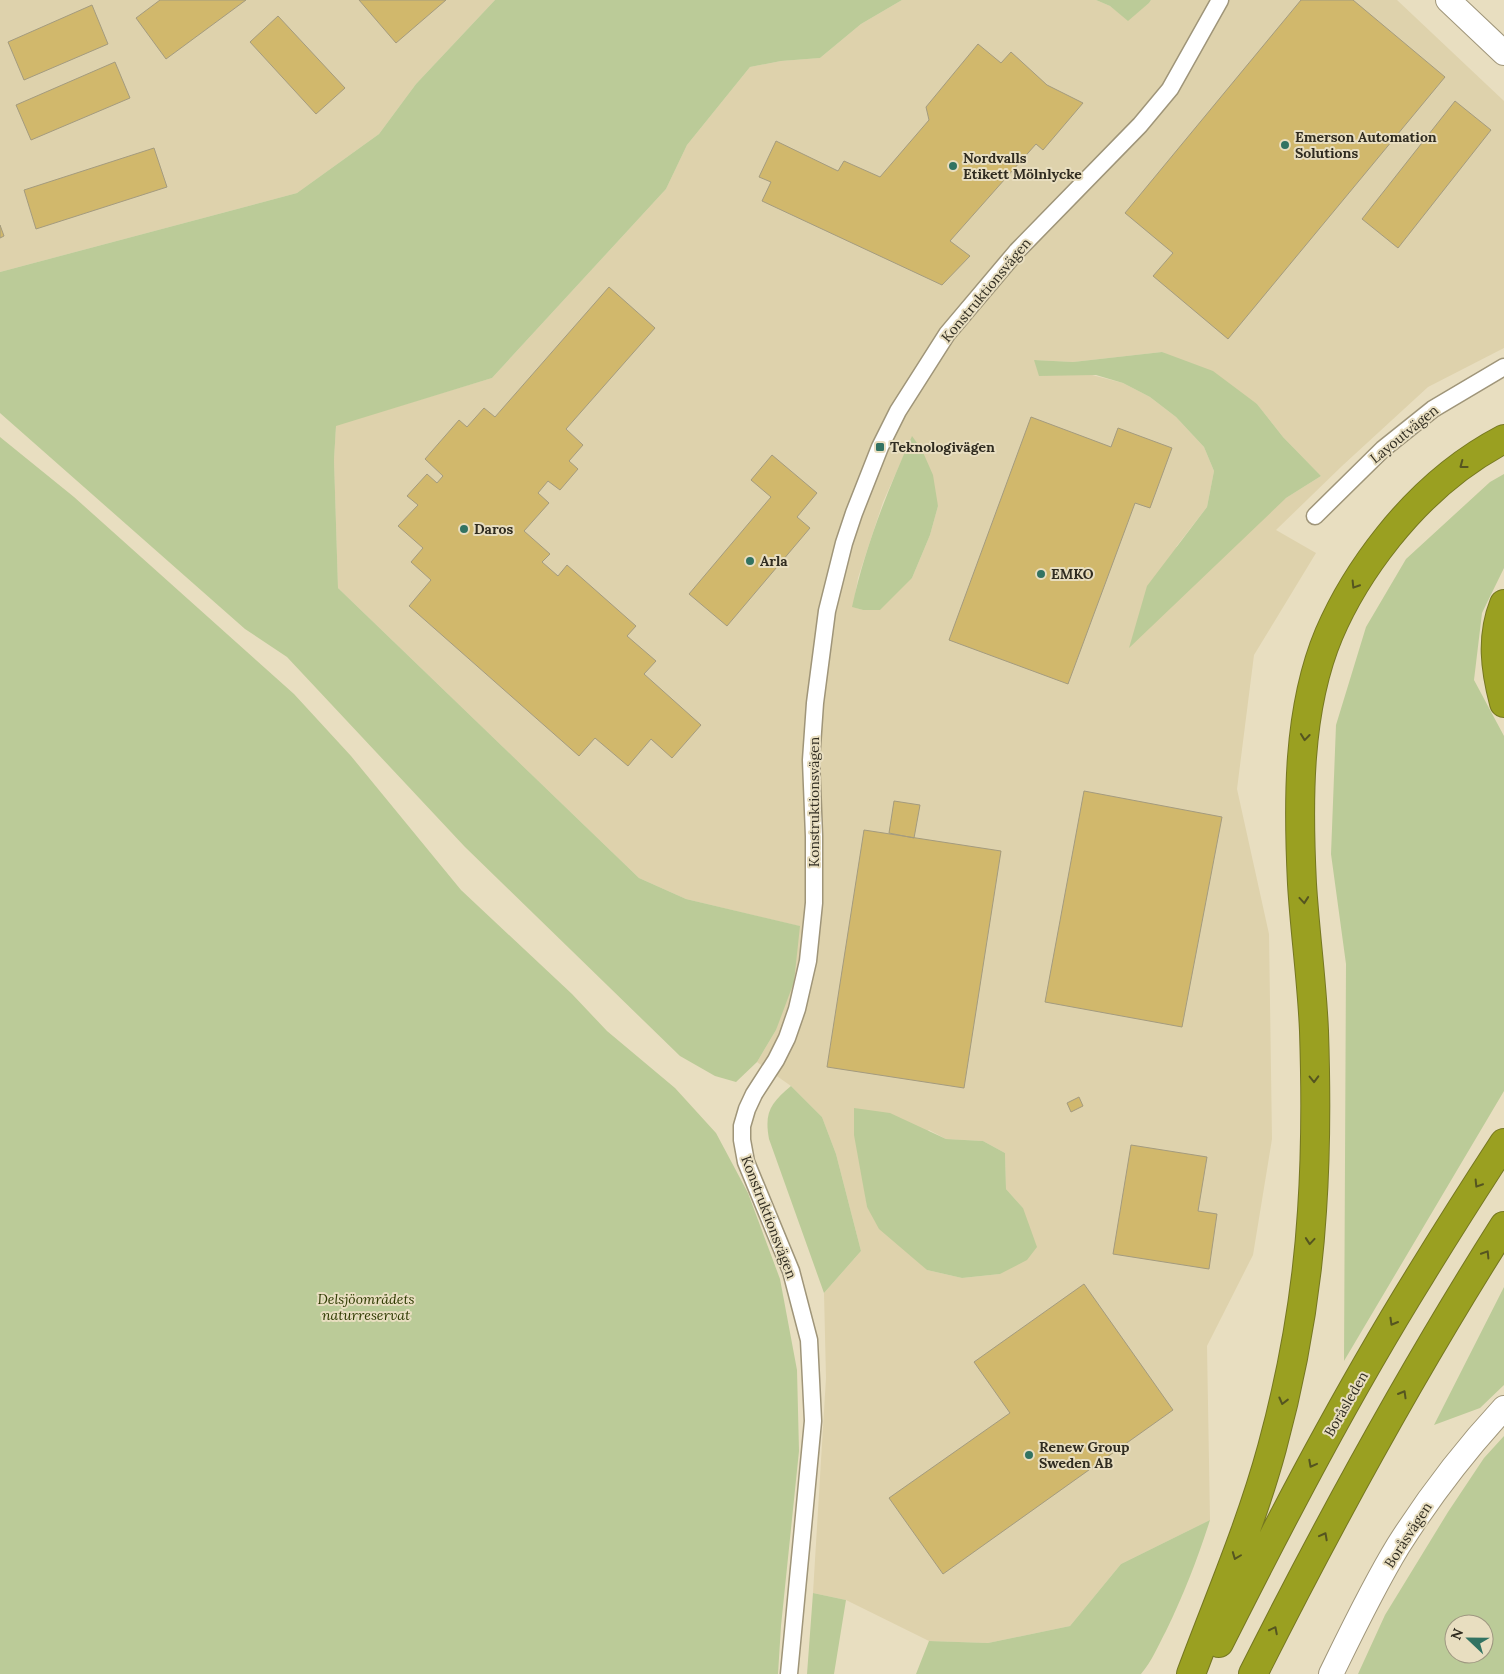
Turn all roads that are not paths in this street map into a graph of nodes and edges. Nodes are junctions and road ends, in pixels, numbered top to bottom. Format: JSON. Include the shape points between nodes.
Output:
{"nodes":[{"id":1,"x":1220,"y":0,"type":"edge"},
{"id":2,"x":1448,"y":0,"type":"edge"},
{"id":3,"x":1504,"y":54,"type":"edge"},
{"id":4,"x":1504,"y":367,"type":"edge"},
{"id":5,"x":1504,"y":439,"type":"edge"},
{"id":6,"x":1315,"y":516,"type":"dead end"},
{"id":7,"x":1504,"y":604,"type":"edge"},
{"id":8,"x":1504,"y":703,"type":"edge"},
{"id":9,"x":1504,"y":1143,"type":"edge"},
{"id":10,"x":1504,"y":1226,"type":"edge"},
{"id":11,"x":1504,"y":1408,"type":"edge"},
{"id":12,"x":789,"y":1674,"type":"edge"},
{"id":13,"x":1191,"y":1674,"type":"edge"},
{"id":14,"x":1204,"y":1674,"type":"edge"},
{"id":15,"x":1253,"y":1674,"type":"edge"},
{"id":16,"x":1331,"y":1674,"type":"edge"}],
"edges":[{"from":1,"to":12,"type":"street","name":"Konstruktionsvägen","via":[[1170,89],[1017,251],[947,334],[898,411],[875,460],[844,543],[827,611],[815,703],[811,760],[814,903],[808,961],[787,1038],[754,1094],[742,1126],[746,1162],[791,1271],[809,1340],[813,1421]]},
{"from":2,"to":3,"type":"street"},
{"from":4,"to":6,"type":"street","name":"Layoutvägen","via":[[1433,408],[1383,449]]},
{"from":5,"to":13,"type":"highway","one_way":true,"via":[[1480,452],[1440,482],[1403,518],[1351,591],[1329,635],[1315,676],[1306,724],[1300,829],[1314,1030],[1315,1135],[1305,1286],[1291,1369],[1272,1449],[1242,1541]]},
{"from":7,"to":8,"type":"highway","via":[[1494,657]]},
{"from":9,"to":14,"type":"highway","name":"Boråsleden","one_way":true,"via":[[1420,1275],[1333,1425]]},
{"from":15,"to":10,"type":"highway","one_way":true,"via":[[1370,1450]]},
{"from":11,"to":16,"type":"street","name":"Boråsvägen","via":[[1449,1473],[1398,1547]]}]}
